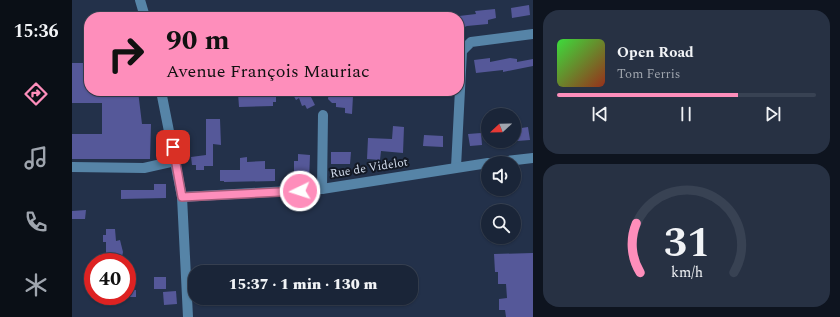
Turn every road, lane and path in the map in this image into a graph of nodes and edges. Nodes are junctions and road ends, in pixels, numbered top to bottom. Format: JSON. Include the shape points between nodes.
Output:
{"nodes":[{"id":1,"x":140,"y":0,"type":"edge"},
{"id":2,"x":143,"y":12,"type":"edge"},
{"id":3,"x":533,"y":34,"type":"edge"},
{"id":4,"x":464,"y":49,"type":"edge"},
{"id":5,"x":157,"y":96,"type":"edge"},
{"id":6,"x":162,"y":96,"type":"edge"},
{"id":7,"x":460,"y":96,"type":"edge"},
{"id":8,"x":323,"y":115,"type":"dead end"},
{"id":9,"x":533,"y":158,"type":"edge"},
{"id":10,"x":521,"y":159,"type":"edge"},
{"id":11,"x":173,"y":161,"type":"junction"},
{"id":12,"x":481,"y":164,"type":"edge"},
{"id":13,"x":72,"y":167,"type":"edge"},
{"id":14,"x":456,"y":167,"type":"junction"},
{"id":15,"x":322,"y":189,"type":"junction"},
{"id":16,"x":182,"y":197,"type":"junction"},
{"id":17,"x":188,"y":317,"type":"edge"}],
"edges":[{"from":1,"to":2,"type":"street"},
{"from":3,"to":4,"type":"street","via":[[471,42]]},
{"from":5,"to":11,"type":"street"},
{"from":6,"to":11,"type":"street"},
{"from":7,"to":14,"type":"street"},
{"from":8,"to":15,"type":"street"},
{"from":9,"to":10,"type":"street","name":"Rue de Videlot"},
{"from":11,"to":13,"type":"street","via":[[144,168]]},
{"from":11,"to":16,"type":"street"},
{"from":12,"to":14,"type":"street","name":"Rue de Videlot"},
{"from":14,"to":15,"type":"street","name":"Rue de Videlot"},
{"from":15,"to":16,"type":"street","name":"Rue de Videlot"},
{"from":16,"to":17,"type":"street"}]}
